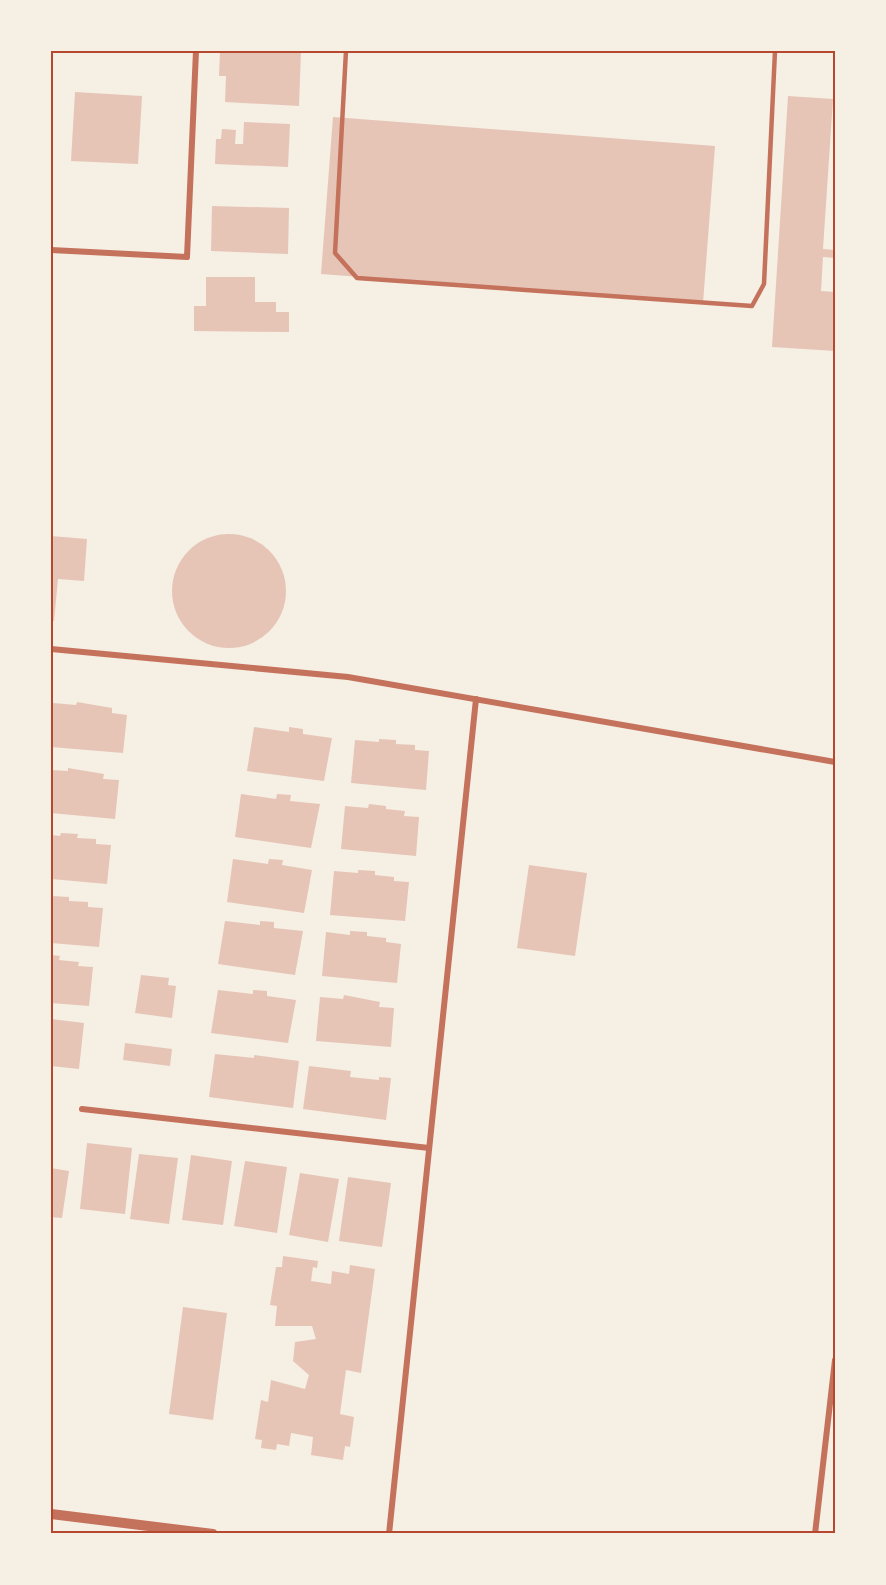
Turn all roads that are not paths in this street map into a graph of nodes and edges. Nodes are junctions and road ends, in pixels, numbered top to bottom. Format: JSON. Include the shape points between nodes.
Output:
{"nodes":[{"id":1,"x":196,"y":51,"type":"edge"},
{"id":2,"x":346,"y":51,"type":"edge"},
{"id":3,"x":774,"y":51,"type":"edge"},
{"id":4,"x":51,"y":250,"type":"edge"},
{"id":5,"x":51,"y":649,"type":"edge"},
{"id":6,"x":476,"y":699,"type":"junction"},
{"id":7,"x":835,"y":762,"type":"edge"},
{"id":8,"x":82,"y":1109,"type":"dead end"},
{"id":9,"x":429,"y":1148,"type":"junction"},
{"id":10,"x":835,"y":1360,"type":"edge"},
{"id":11,"x":51,"y":1514,"type":"edge"},
{"id":12,"x":213,"y":1534,"type":"edge"},
{"id":13,"x":389,"y":1534,"type":"edge"},
{"id":14,"x":815,"y":1534,"type":"edge"}],
"edges":[{"from":1,"to":4,"type":"street","via":[[187,257]]},
{"from":2,"to":3,"type":"lane","via":[[335,253],[357,278],[752,306],[764,284]]},
{"from":5,"to":6,"type":"street","via":[[348,677]]},
{"from":6,"to":7,"type":"street"},
{"from":6,"to":9,"type":"street"},
{"from":8,"to":9,"type":"street"},
{"from":9,"to":13,"type":"street"},
{"from":10,"to":14,"type":"street"},
{"from":11,"to":12,"type":"street"}]}
